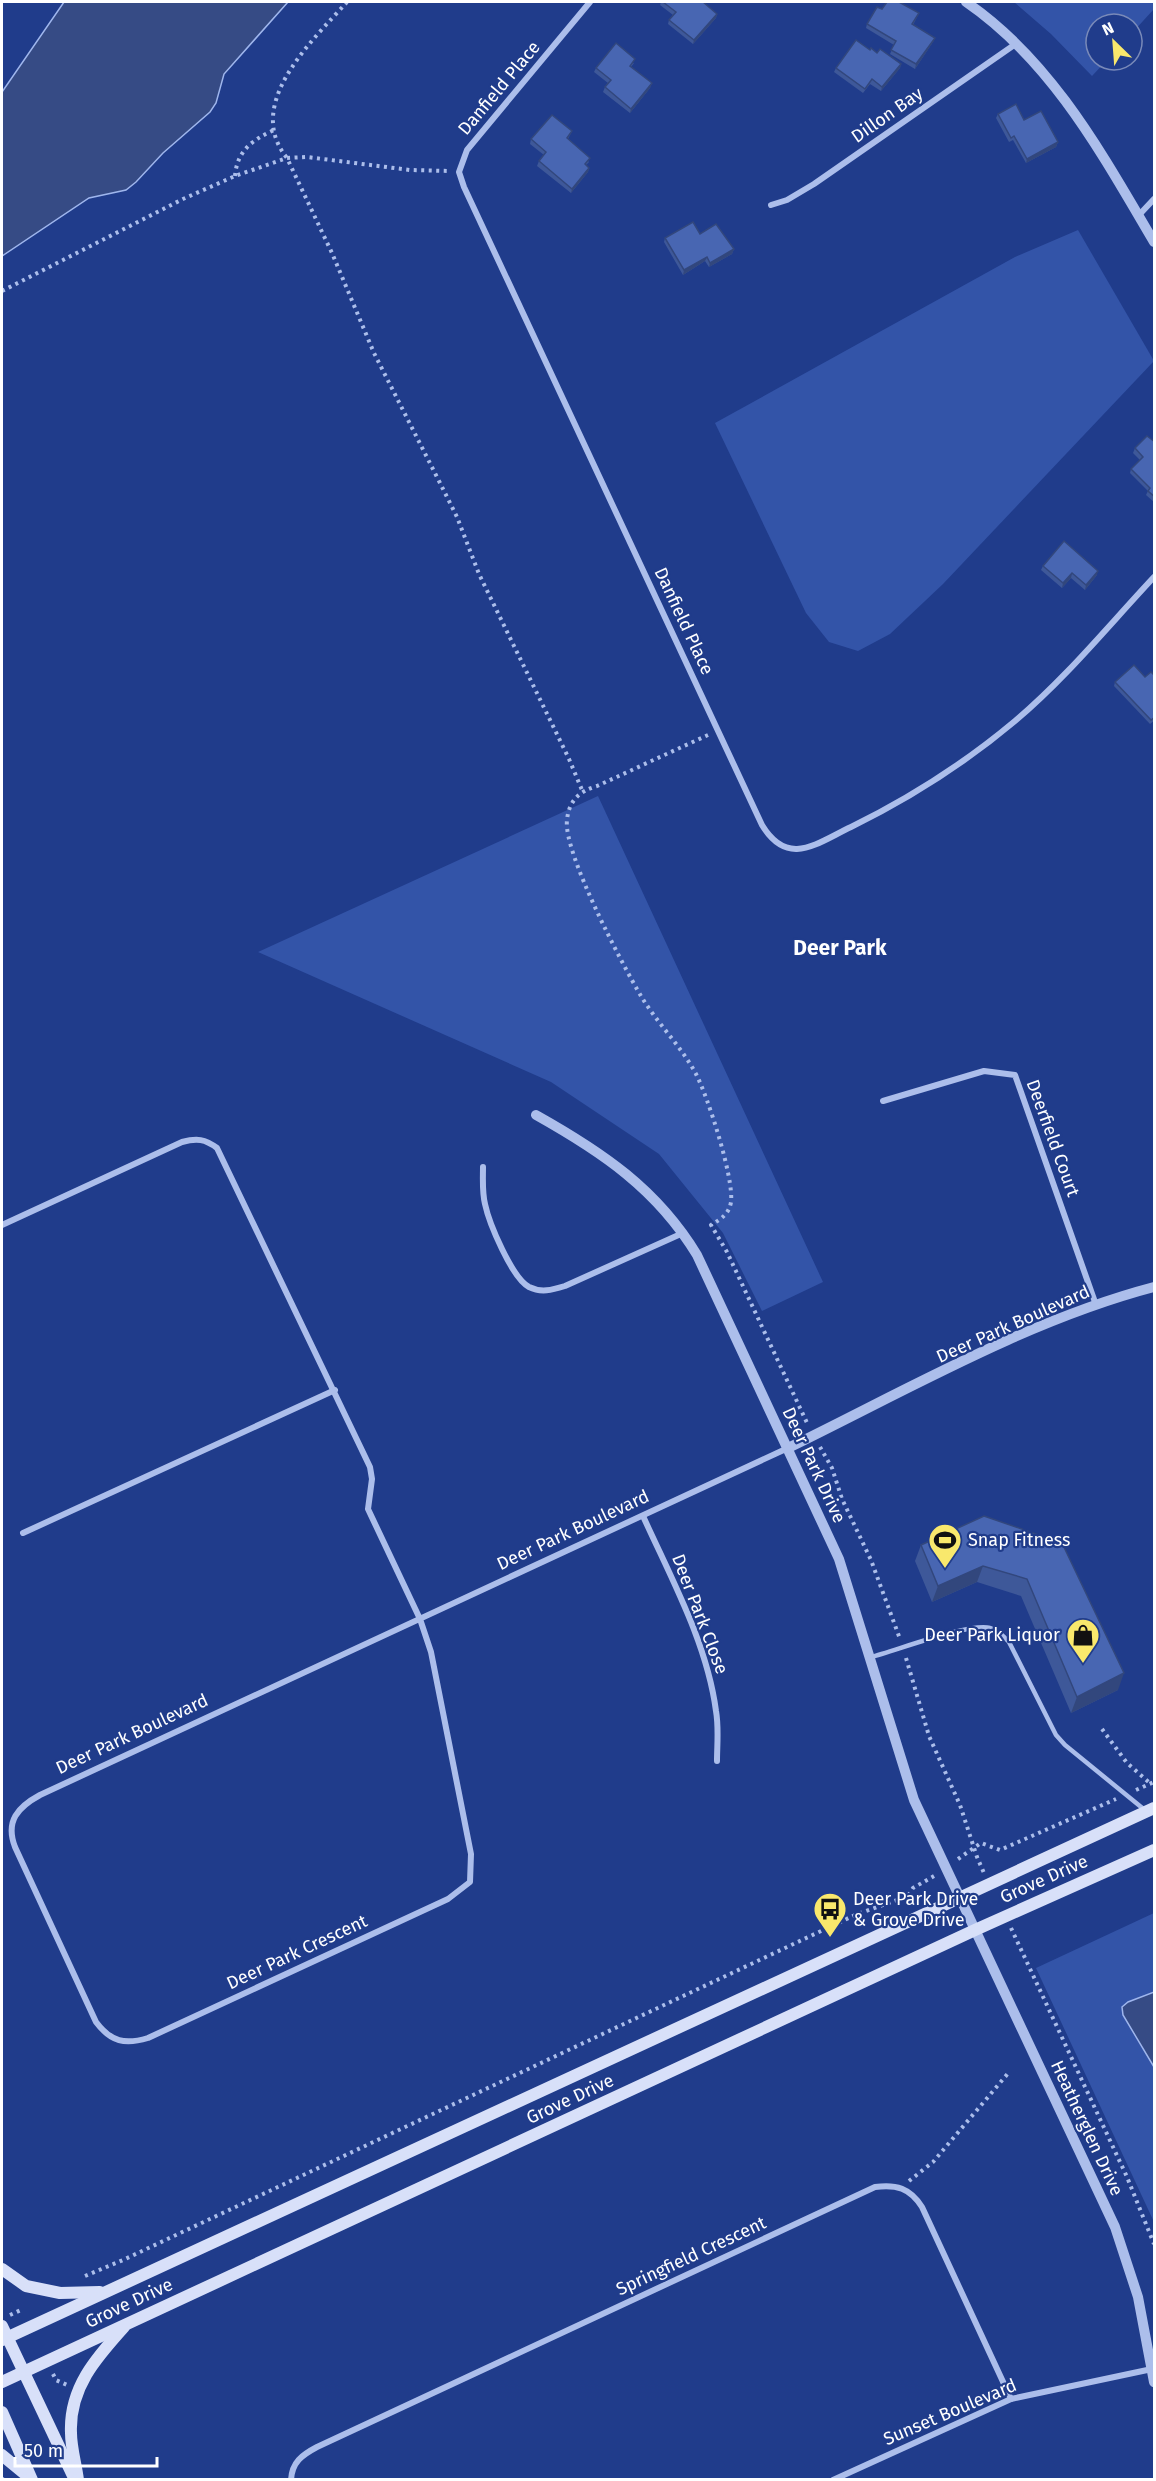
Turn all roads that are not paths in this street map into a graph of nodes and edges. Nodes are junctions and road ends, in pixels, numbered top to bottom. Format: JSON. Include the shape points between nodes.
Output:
{"nodes":[{"id":1,"x":591,"y":2,"type":"edge"},
{"id":2,"x":966,"y":2,"type":"edge"},
{"id":3,"x":1017,"y":43,"type":"junction"},
{"id":4,"x":1155,"y":199,"type":"edge"},
{"id":5,"x":771,"y":205,"type":"dead end"},
{"id":6,"x":1139,"y":215,"type":"junction"},
{"id":7,"x":1155,"y":242,"type":"edge"},
{"id":8,"x":1155,"y":577,"type":"edge"},
{"id":9,"x":883,"y":1101,"type":"dead end"},
{"id":10,"x":536,"y":1115,"type":"dead end"},
{"id":11,"x":483,"y":1167,"type":"dead end"},
{"id":12,"x":2,"y":1225,"type":"edge"},
{"id":13,"x":684,"y":1233,"type":"junction"},
{"id":14,"x":1155,"y":1287,"type":"edge"},
{"id":15,"x":1096,"y":1305,"type":"junction"},
{"id":16,"x":335,"y":1390,"type":"junction"},
{"id":17,"x":788,"y":1448,"type":"junction"},
{"id":18,"x":643,"y":1516,"type":"junction"},
{"id":19,"x":23,"y":1533,"type":"dead end"},
{"id":20,"x":420,"y":1619,"type":"junction"},
{"id":21,"x":871,"y":1657,"type":"junction"},
{"id":22,"x":717,"y":1761,"type":"dead end"},
{"id":23,"x":1151,"y":1810,"type":"edge"},
{"id":24,"x":13,"y":1817,"type":"joint"},
{"id":25,"x":1155,"y":1850,"type":"edge"},
{"id":26,"x":959,"y":1898,"type":"junction"},
{"id":27,"x":975,"y":1930,"type":"junction"},
{"id":28,"x":2,"y":2269,"type":"edge"},
{"id":29,"x":107,"y":2292,"type":"junction"},
{"id":30,"x":127,"y":2324,"type":"junction"},
{"id":31,"x":3,"y":2335,"type":"edge"},
{"id":32,"x":1154,"y":2369,"type":"edge"},
{"id":33,"x":23,"y":2372,"type":"junction"},
{"id":34,"x":2,"y":2382,"type":"edge"},
{"id":35,"x":1155,"y":2382,"type":"edge"},
{"id":36,"x":1011,"y":2399,"type":"junction"},
{"id":37,"x":2,"y":2412,"type":"edge"},
{"id":38,"x":2,"y":2455,"type":"edge"},
{"id":39,"x":32,"y":2480,"type":"edge"},
{"id":40,"x":76,"y":2480,"type":"edge"},
{"id":41,"x":291,"y":2480,"type":"edge"},
{"id":42,"x":833,"y":2480,"type":"edge"}],
"edges":[{"from":1,"to":8,"type":"street","name":"Danfield Place","via":[[473,142],[459,172],[762,825],[773,841],[791,850],[816,843],[909,796],[949,770],[1034,703]]},
{"from":2,"to":3,"type":"street"},
{"from":3,"to":5,"type":"street","name":"Dillon Bay","via":[[814,184]]},
{"from":3,"to":6,"type":"street","via":[[1066,100]]},
{"from":4,"to":6,"type":"street"},
{"from":6,"to":7,"type":"street"},
{"from":9,"to":15,"type":"street","name":"Deerfield Court","via":[[984,1071],[1015,1075]]},
{"from":10,"to":13,"type":"street","name":"Deer Park Drive","via":[[623,1169]]},
{"from":11,"to":13,"type":"street","via":[[489,1216],[514,1272],[526,1286],[536,1290],[565,1286]]},
{"from":12,"to":16,"type":"street","via":[[182,1142],[207,1140],[225,1160]]},
{"from":13,"to":17,"type":"street","name":"Deer Park Drive"},
{"from":14,"to":15,"type":"street","name":"Deer Park Boulevard"},
{"from":15,"to":17,"type":"street","name":"Deer Park Boulevard","via":[[1027,1332]]},
{"from":16,"to":19,"type":"street"},
{"from":16,"to":20,"type":"street","via":[[370,1467],[368,1509]]},
{"from":17,"to":18,"type":"street","name":"Deer Park Boulevard"},
{"from":17,"to":21,"type":"street","name":"Deer Park Drive","via":[[839,1559]]},
{"from":18,"to":20,"type":"street","name":"Deer Park Boulevard"},
{"from":18,"to":22,"type":"street","name":"Deer Park Close","via":[[707,1669],[717,1712]]},
{"from":20,"to":24,"type":"street","name":"Deer Park Boulevard","via":[[40,1795],[20,1807]]},
{"from":20,"to":24,"type":"street","name":"Deer Park Crescent","via":[[436,1667],[471,1854],[470,1882],[448,1899],[148,2038],[128,2043],[104,2033],[96,2022],[15,1847]]},
{"from":21,"to":23,"type":"lane","via":[[969,1627],[989,1627],[1000,1633],[1009,1642],[1056,1735],[1126,1795]]},
{"from":21,"to":26,"type":"street","name":"Deer Park Drive","via":[[914,1800]]},
{"from":23,"to":26,"type":"main road","name":"Grove Drive"},
{"from":25,"to":27,"type":"main road","name":"Grove Drive"},
{"from":26,"to":27,"type":"street","name":"Heatherglen Drive"},
{"from":26,"to":29,"type":"main road","name":"Grove Drive"},
{"from":27,"to":30,"type":"main road","name":"Grove Drive"},
{"from":27,"to":32,"type":"street","name":"Heatherglen Drive","via":[[1115,2227],[1138,2297]]},
{"from":28,"to":29,"type":"main road","via":[[26,2286],[60,2293]]},
{"from":29,"to":31,"type":"main road","name":"Grove Drive"},
{"from":30,"to":33,"type":"main road","name":"Grove Drive"},
{"from":30,"to":40,"type":"main road","via":[[99,2355],[77,2390],[70,2432]]},
{"from":31,"to":33,"type":"main road"},
{"from":32,"to":35,"type":"street","name":"Heatherglen Drive"},
{"from":32,"to":36,"type":"street","name":"Sunset Boulevard"},
{"from":33,"to":34,"type":"main road","name":"Grove Drive"},
{"from":33,"to":40,"type":"main road"},
{"from":36,"to":41,"type":"street","name":"Springfield Crescent","via":[[922,2207],[911,2193],[890,2185],[875,2187],[317,2447],[297,2460]]},
{"from":36,"to":42,"type":"street","name":"Sunset Boulevard"},
{"from":37,"to":39,"type":"main road"},
{"from":38,"to":39,"type":"main road"}]}
